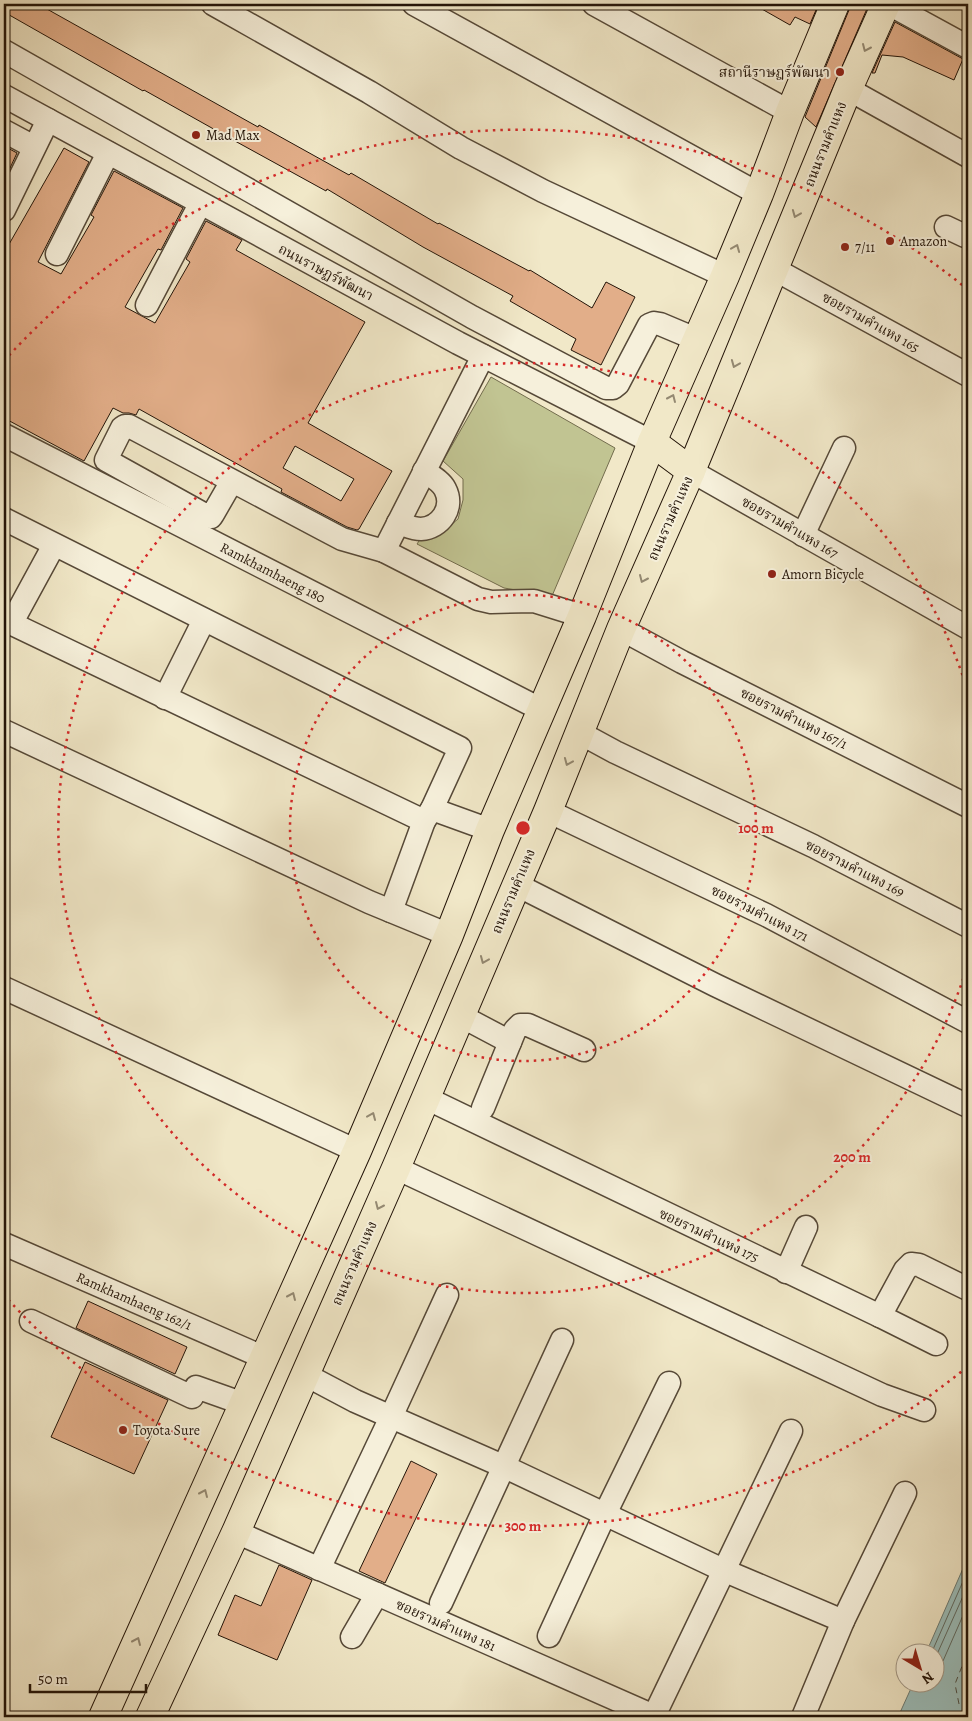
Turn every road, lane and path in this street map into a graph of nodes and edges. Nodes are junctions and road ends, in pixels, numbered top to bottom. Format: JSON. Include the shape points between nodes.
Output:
{"nodes":[{"id":1,"x":213,"y":4,"type":"edge"},
{"id":2,"x":414,"y":4,"type":"edge"},
{"id":3,"x":594,"y":4,"type":"edge"},
{"id":4,"x":835,"y":4,"type":"edge"},
{"id":5,"x":888,"y":4,"type":"edge"},
{"id":6,"x":968,"y":47,"type":"edge"},
{"id":7,"x":4,"y":51,"type":"edge"},
{"id":8,"x":848,"y":89,"type":"junction"},
{"id":9,"x":4,"y":96,"type":"edge"},
{"id":10,"x":790,"y":112,"type":"junction"},
{"id":11,"x":48,"y":120,"type":"junction"},
{"id":12,"x":4,"y":131,"type":"edge"},
{"id":13,"x":34,"y":147,"type":"junction"},
{"id":14,"x":108,"y":153,"type":"junction"},
{"id":15,"x":968,"y":156,"type":"edge"},
{"id":16,"x":759,"y":194,"type":"junction"},
{"id":17,"x":200,"y":204,"type":"junction"},
{"id":18,"x":4,"y":210,"type":"edge"},
{"id":19,"x":946,"y":227,"type":"dead end"},
{"id":20,"x":968,"y":234,"type":"edge"},
{"id":21,"x":57,"y":254,"type":"dead end"},
{"id":22,"x":774,"y":269,"type":"junction"},
{"id":23,"x":725,"y":276,"type":"junction"},
{"id":24,"x":147,"y":305,"type":"dead end"},
{"id":25,"x":472,"y":317,"type":"junction"},
{"id":26,"x":698,"y":340,"type":"junction"},
{"id":27,"x":458,"y":343,"type":"junction"},
{"id":28,"x":483,"y":356,"type":"junction"},
{"id":29,"x":968,"y":375,"type":"edge"},
{"id":30,"x":4,"y":435,"type":"edge"},
{"id":31,"x":652,"y":442,"type":"junction"},
{"id":32,"x":844,"y":448,"type":"dead end"},
{"id":33,"x":424,"y":471,"type":"junction"},
{"id":34,"x":691,"y":471,"type":"junction"},
{"id":35,"x":232,"y":481,"type":"junction"},
{"id":36,"x":4,"y":520,"type":"edge"},
{"id":37,"x":398,"y":523,"type":"junction"},
{"id":38,"x":803,"y":534,"type":"junction"},
{"id":39,"x":54,"y":545,"type":"junction"},
{"id":40,"x":384,"y":551,"type":"junction"},
{"id":41,"x":582,"y":616,"type":"junction"},
{"id":42,"x":204,"y":620,"type":"junction"},
{"id":43,"x":7,"y":622,"type":"edge"},
{"id":44,"x":968,"y":628,"type":"edge"},
{"id":45,"x":621,"y":629,"type":"junction"},
{"id":46,"x":165,"y":698,"type":"junction"},
{"id":47,"x":542,"y":710,"type":"junction"},
{"id":48,"x":4,"y":731,"type":"edge"},
{"id":49,"x":580,"y":733,"type":"junction"},
{"id":50,"x":968,"y":806,"type":"edge"},
{"id":51,"x":548,"y":811,"type":"junction"},
{"id":52,"x":428,"y":815,"type":"junction"},
{"id":53,"x":490,"y":830,"type":"junction"},
{"id":54,"x":516,"y":884,"type":"junction"},
{"id":55,"x":391,"y":911,"type":"junction"},
{"id":56,"x":968,"y":926,"type":"edge"},
{"id":57,"x":449,"y":935,"type":"junction"},
{"id":58,"x":4,"y":988,"type":"edge"},
{"id":59,"x":460,"y":1016,"type":"junction"},
{"id":60,"x":968,"y":1022,"type":"edge"},
{"id":61,"x":510,"y":1042,"type":"junction"},
{"id":62,"x":584,"y":1050,"type":"dead end"},
{"id":63,"x":426,"y":1098,"type":"junction"},
{"id":64,"x":968,"y":1106,"type":"edge"},
{"id":65,"x":483,"y":1108,"type":"dead end"},
{"id":66,"x":357,"y":1151,"type":"junction"},
{"id":67,"x":396,"y":1168,"type":"junction"},
{"id":68,"x":806,"y":1227,"type":"dead end"},
{"id":69,"x":4,"y":1244,"type":"edge"},
{"id":70,"x":786,"y":1272,"type":"junction"},
{"id":71,"x":968,"y":1289,"type":"edge"},
{"id":72,"x":447,"y":1295,"type":"dead end"},
{"id":73,"x":880,"y":1316,"type":"junction"},
{"id":74,"x":31,"y":1321,"type":"dead end"},
{"id":75,"x":280,"y":1323,"type":"junction"},
{"id":76,"x":321,"y":1336,"type":"junction"},
{"id":77,"x":562,"y":1340,"type":"dead end"},
{"id":78,"x":936,"y":1344,"type":"dead end"},
{"id":79,"x":261,"y":1366,"type":"junction"},
{"id":80,"x":669,"y":1383,"type":"dead end"},
{"id":81,"x":300,"y":1384,"type":"junction"},
{"id":82,"x":244,"y":1404,"type":"junction"},
{"id":83,"x":924,"y":1410,"type":"dead end"},
{"id":84,"x":392,"y":1417,"type":"junction"},
{"id":85,"x":791,"y":1431,"type":"dead end"},
{"id":86,"x":505,"y":1467,"type":"junction"},
{"id":87,"x":905,"y":1493,"type":"dead end"},
{"id":88,"x":605,"y":1514,"type":"junction"},
{"id":89,"x":236,"y":1532,"type":"junction"},
{"id":90,"x":319,"y":1569,"type":"junction"},
{"id":91,"x":723,"y":1570,"type":"junction"},
{"id":92,"x":377,"y":1594,"type":"junction"},
{"id":93,"x":441,"y":1602,"type":"dead end"},
{"id":94,"x":843,"y":1621,"type":"junction"},
{"id":95,"x":549,"y":1636,"type":"dead end"},
{"id":96,"x":352,"y":1637,"type":"dead end"},
{"id":97,"x":103,"y":1717,"type":"edge"},
{"id":98,"x":150,"y":1717,"type":"edge"},
{"id":99,"x":655,"y":1717,"type":"edge"},
{"id":100,"x":803,"y":1717,"type":"edge"}],
"edges":[{"from":1,"to":23,"type":"street","via":[[461,148],[543,191]]},
{"from":2,"to":16,"type":"street"},
{"from":3,"to":10,"type":"street"},
{"from":4,"to":10,"type":"main road"},
{"from":5,"to":6,"type":"street"},
{"from":5,"to":8,"type":"main road","name":"ถนนรามคำแหง","one_way":true},
{"from":7,"to":25,"type":"street"},
{"from":8,"to":15,"type":"street"},
{"from":8,"to":22,"type":"main road","name":"ถนนรามคำแหง","one_way":true},
{"from":9,"to":11,"type":"street","name":"ถนนราษฏร์พัฒนา"},
{"from":10,"to":16,"type":"main road"},
{"from":11,"to":13,"type":"street"},
{"from":11,"to":14,"type":"street","name":"ถนนราษฏร์พัฒนา"},
{"from":12,"to":13,"type":"street"},
{"from":13,"to":18,"type":"street"},
{"from":14,"to":17,"type":"street","name":"ถนนราษฏร์พัฒนา"},
{"from":14,"to":21,"type":"street"},
{"from":23,"to":16,"type":"main road","one_way":true},
{"from":17,"to":24,"type":"street"},
{"from":17,"to":27,"type":"street","name":"ถนนราษฏร์พัฒนา"},
{"from":19,"to":20,"type":"street","via":[[965,236]]},
{"from":22,"to":29,"type":"street","name":"ซอยรามคำแหง 165"},
{"from":22,"to":34,"type":"main road","name":"ถนนรามคำแหง","one_way":true},
{"from":23,"to":26,"type":"main road"},
{"from":25,"to":26,"type":"street","via":[[606,388],[618,384],[649,325],[654,322]]},
{"from":25,"to":27,"type":"street"},
{"from":31,"to":26,"type":"main road","one_way":true},
{"from":27,"to":28,"type":"street","name":"ถนนราษฏร์พัฒนา"},
{"from":28,"to":31,"type":"street","name":"ถนนราษฏร์พัฒนา"},
{"from":28,"to":33,"type":"street"},
{"from":30,"to":47,"type":"street","name":"Ramkhamhaeng 180"},
{"from":31,"to":34,"type":"main road"},
{"from":31,"to":41,"type":"main road"},
{"from":32,"to":38,"type":"street"},
{"from":33,"to":37,"type":"street"},
{"from":33,"to":37,"type":"street","via":[[445,489],[448,497],[445,514],[440,522],[426,529]]},
{"from":34,"to":38,"type":"street","name":"ซอยรามคำแหง 167"},
{"from":34,"to":45,"type":"main road","name":"ถนนรามคำแหง","one_way":true},
{"from":35,"to":35,"type":"street","via":[[129,426],[122,428],[106,460],[211,517]]},
{"from":35,"to":40,"type":"street","via":[[342,539]]},
{"from":36,"to":39,"type":"street"},
{"from":37,"to":40,"type":"street"},
{"from":38,"to":44,"type":"street","name":"ซอยรามคำแหง 167"},
{"from":39,"to":42,"type":"street"},
{"from":39,"to":43,"type":"street"},
{"from":40,"to":41,"type":"street","via":[[478,599],[534,602]]},
{"from":41,"to":47,"type":"main road"},
{"from":42,"to":46,"type":"street"},
{"from":42,"to":52,"type":"street","via":[[460,748]]},
{"from":43,"to":46,"type":"street"},
{"from":45,"to":49,"type":"main road","name":"ถนนรามคำแหง"},
{"from":45,"to":50,"type":"street","name":"ซอยรามคำแหง 167/1"},
{"from":46,"to":52,"type":"street"},
{"from":47,"to":53,"type":"main road"},
{"from":48,"to":55,"type":"street"},
{"from":49,"to":51,"type":"main road","name":"ถนนรามคำแหง","one_way":true},
{"from":49,"to":56,"type":"street","name":"ซอยรามคำแหง 169","via":[[813,846]]},
{"from":51,"to":54,"type":"main road","name":"ถนนรามคำแหง"},
{"from":51,"to":60,"type":"street","name":"ซอยรามคำแหง 171","via":[[766,915]]},
{"from":52,"to":53,"type":"street"},
{"from":52,"to":55,"type":"street"},
{"from":53,"to":57,"type":"main road"},
{"from":54,"to":59,"type":"main road","name":"ถนนรามคำแหง","one_way":true},
{"from":54,"to":64,"type":"street","via":[[715,985]]},
{"from":55,"to":57,"type":"street"},
{"from":66,"to":57,"type":"main road","one_way":true},
{"from":58,"to":66,"type":"street"},
{"from":59,"to":61,"type":"street"},
{"from":59,"to":63,"type":"main road","name":"ถนนรามคำแหง"},
{"from":61,"to":62,"type":"street","via":[[520,1025],[528,1024]]},
{"from":61,"to":65,"type":"street"},
{"from":63,"to":67,"type":"main road","name":"ถนนรามคำแหง"},
{"from":63,"to":70,"type":"street","name":"ซอยรามคำแหง 175"},
{"from":75,"to":66,"type":"main road","one_way":true},
{"from":67,"to":76,"type":"main road","name":"ถนนรามคำแหง","one_way":true},
{"from":67,"to":83,"type":"street","via":[[874,1392]]},
{"from":68,"to":70,"type":"street"},
{"from":69,"to":79,"type":"street","name":"Ramkhamhaeng 162/1"},
{"from":70,"to":73,"type":"street","name":"ซอยรามคำแหง 175"},
{"from":71,"to":73,"type":"street","via":[[911,1264]]},
{"from":72,"to":84,"type":"street"},
{"from":73,"to":78,"type":"street","name":"ซอยรามคำแหง 175"},
{"from":74,"to":82,"type":"street","via":[[192,1397],[196,1387]]},
{"from":75,"to":76,"type":"main road","via":[[290,1338],[302,1342]]},
{"from":75,"to":79,"type":"main road"},
{"from":76,"to":81,"type":"main road","name":"ถนนรามคำแหง"},
{"from":77,"to":86,"type":"street"},
{"from":79,"to":81,"type":"main road"},
{"from":79,"to":82,"type":"main road"},
{"from":80,"to":88,"type":"street"},
{"from":81,"to":84,"type":"street","via":[[355,1401]]},
{"from":81,"to":89,"type":"main road","name":"ถนนรามคำแหง"},
{"from":97,"to":82,"type":"main road","one_way":true},
{"from":84,"to":86,"type":"street"},
{"from":84,"to":90,"type":"street"},
{"from":85,"to":91,"type":"street"},
{"from":86,"to":88,"type":"street"},
{"from":86,"to":93,"type":"street"},
{"from":87,"to":94,"type":"street"},
{"from":88,"to":91,"type":"street"},
{"from":88,"to":95,"type":"street"},
{"from":89,"to":90,"type":"street","name":"ซอยรามคำแหง 181"},
{"from":89,"to":98,"type":"main road","name":"ถนนรามคำแหง"},
{"from":90,"to":92,"type":"street","name":"ซอยรามคำแหง 181"},
{"from":91,"to":94,"type":"street"},
{"from":91,"to":99,"type":"street"},
{"from":92,"to":96,"type":"street"},
{"from":92,"to":99,"type":"street","name":"ซอยรามคำแหง 181"},
{"from":94,"to":100,"type":"street"}]}
